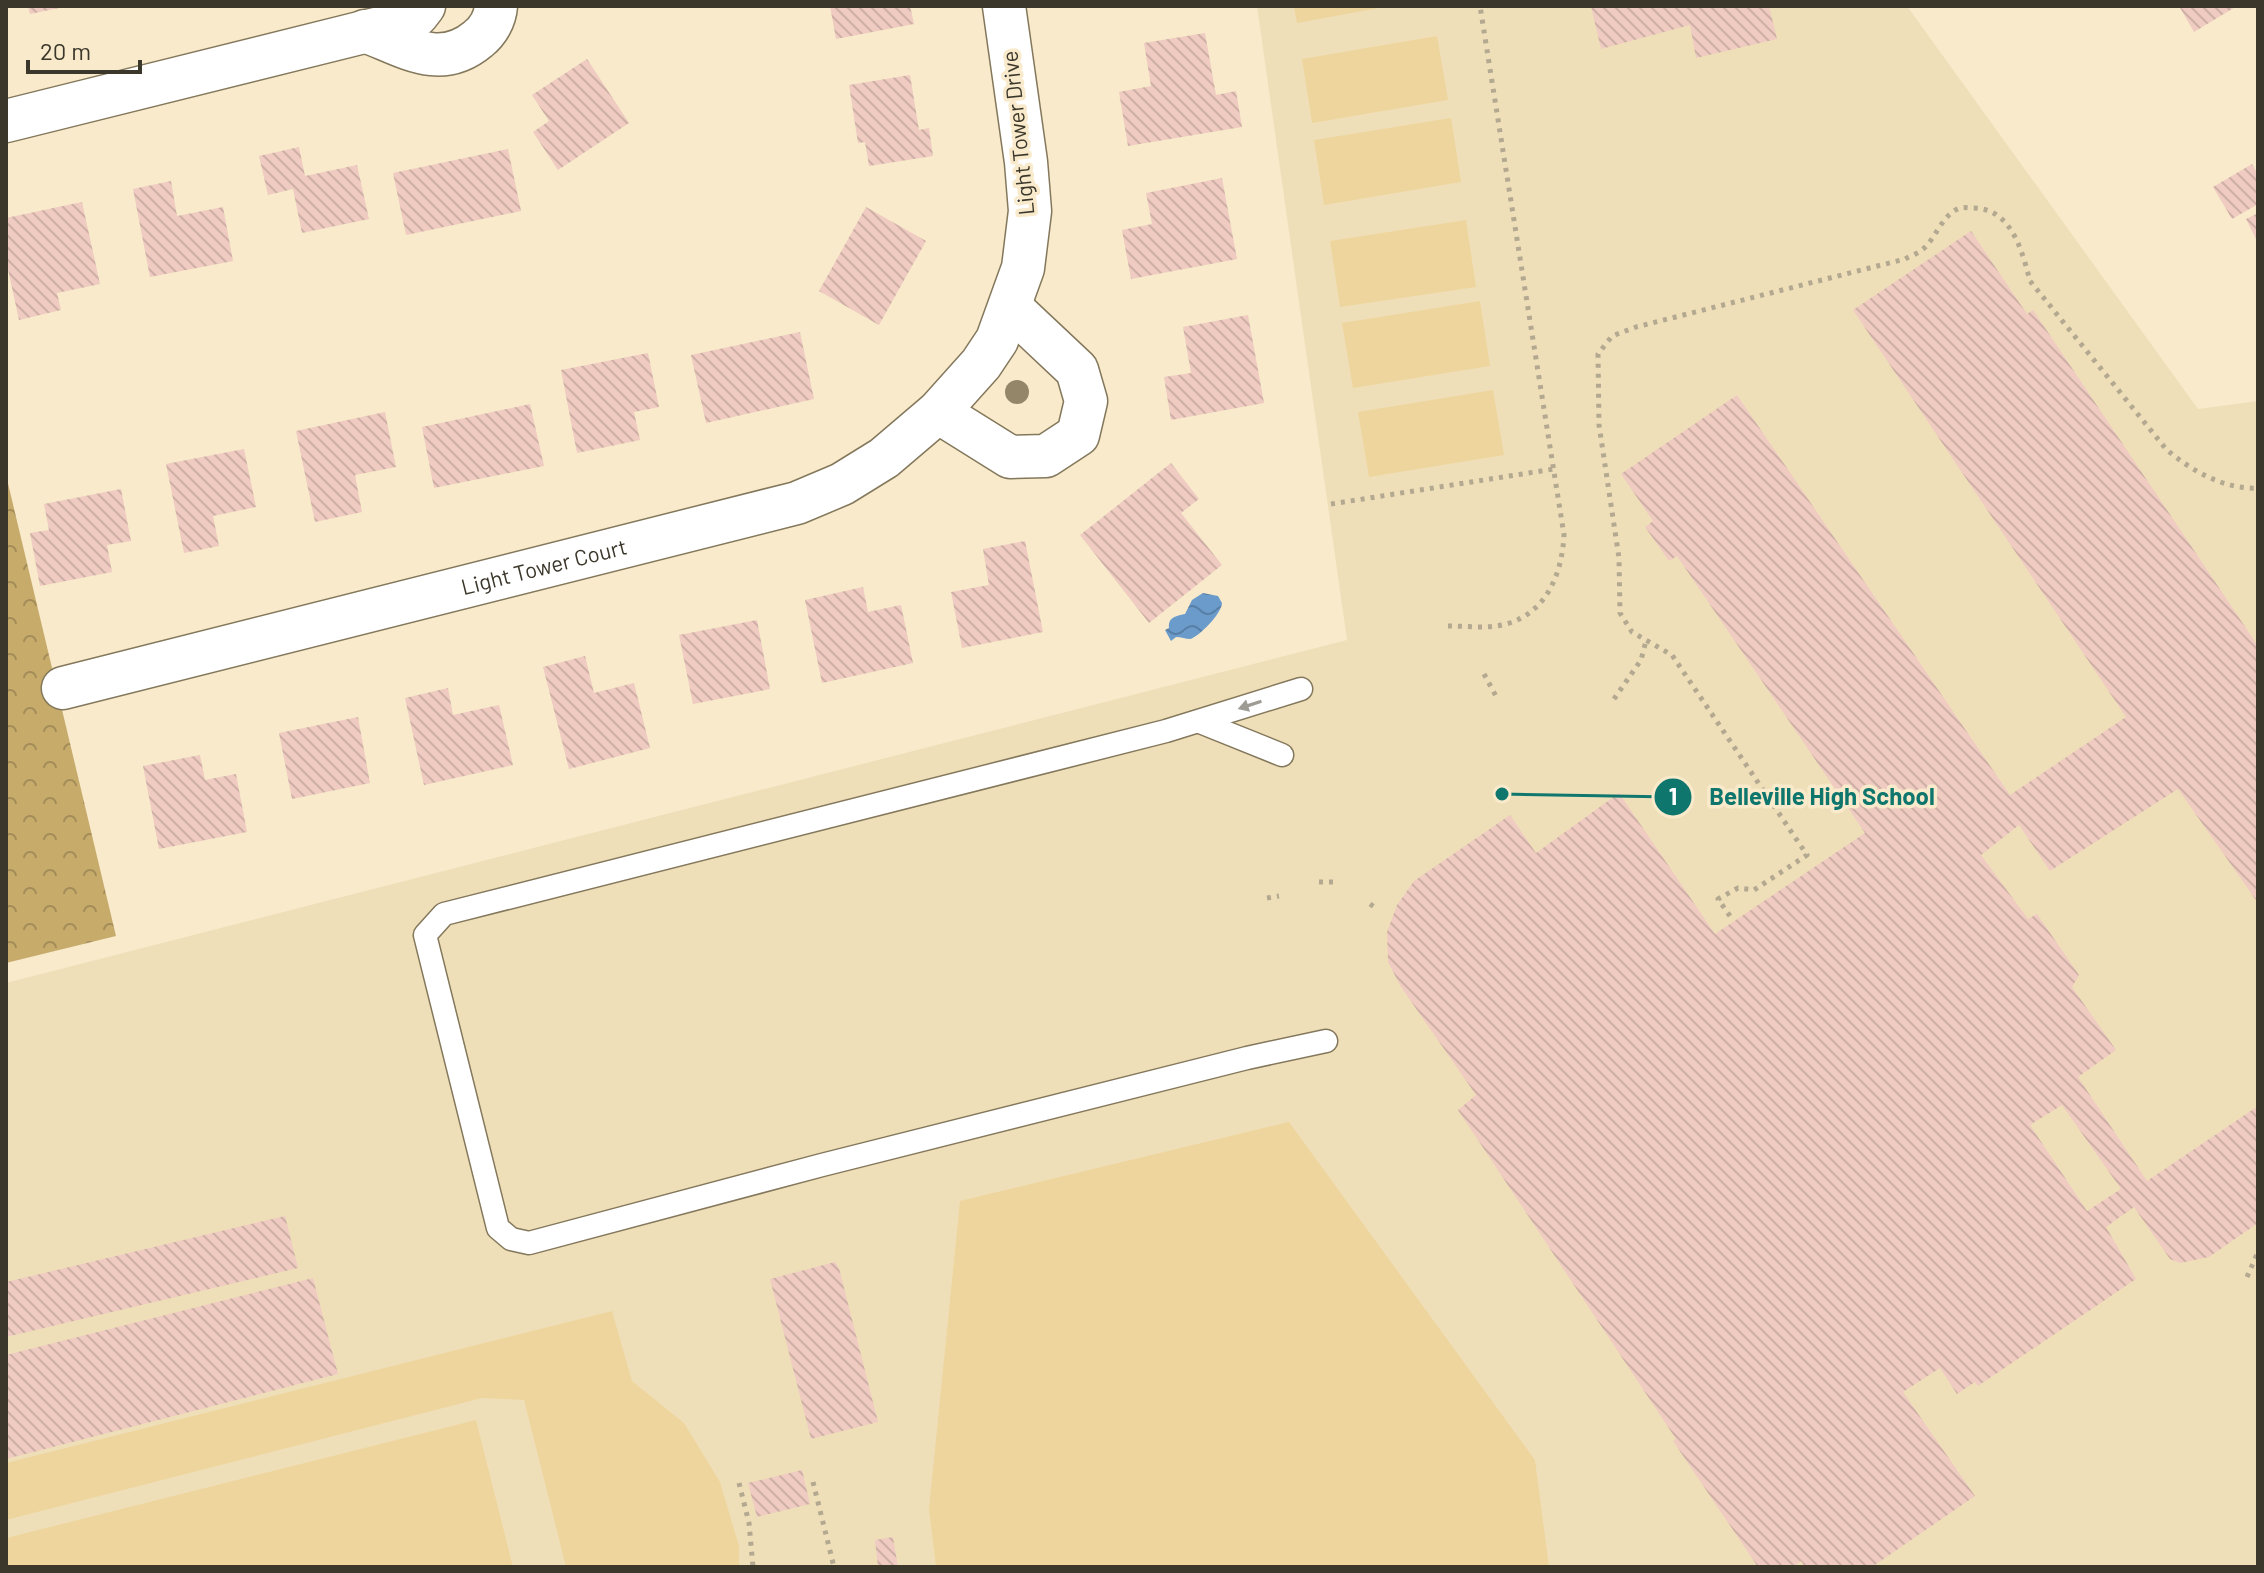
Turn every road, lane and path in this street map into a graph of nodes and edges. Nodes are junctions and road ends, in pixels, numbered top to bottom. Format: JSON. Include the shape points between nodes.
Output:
{"nodes":[{"id":1,"x":424,"y":6,"type":"edge"},
{"id":2,"x":496,"y":6,"type":"edge"},
{"id":3,"x":1004,"y":6,"type":"edge"},
{"id":4,"x":1480,"y":6,"type":"edge"},
{"id":5,"x":365,"y":31,"type":"junction"},
{"id":6,"x":6,"y":121,"type":"edge"},
{"id":7,"x":1010,"y":307,"type":"junction"},
{"id":8,"x":981,"y":364,"type":"joint"},
{"id":9,"x":938,"y":412,"type":"junction"},
{"id":10,"x":1554,"y":469,"type":"junction"},
{"id":11,"x":2258,"y":488,"type":"edge"},
{"id":12,"x":1331,"y":504,"type":"dead end"},
{"id":13,"x":1448,"y":626,"type":"dead end"},
{"id":14,"x":1646,"y":641,"type":"junction"},
{"id":15,"x":1484,"y":674,"type":"dead end"},
{"id":16,"x":63,"y":688,"type":"dead end"},
{"id":17,"x":1301,"y":689,"type":"dead end"},
{"id":18,"x":1497,"y":698,"type":"dead end"},
{"id":19,"x":1614,"y":699,"type":"dead end"},
{"id":20,"x":1200,"y":722,"type":"junction"},
{"id":21,"x":1282,"y":755,"type":"dead end"},
{"id":22,"x":1319,"y":882,"type":"dead end"},
{"id":23,"x":1333,"y":882,"type":"dead end"},
{"id":24,"x":1279,"y":896,"type":"dead end"},
{"id":25,"x":1267,"y":898,"type":"dead end"},
{"id":26,"x":1730,"y":916,"type":"dead end"},
{"id":27,"x":1326,"y":1041,"type":"dead end"},
{"id":28,"x":2258,"y":1252,"type":"edge"},
{"id":29,"x":2247,"y":1277,"type":"dead end"},
{"id":30,"x":813,"y":1482,"type":"dead end"},
{"id":31,"x":739,"y":1483,"type":"dead end"},
{"id":32,"x":753,"y":1567,"type":"edge"},
{"id":33,"x":834,"y":1567,"type":"edge"}],
"edges":[{"from":1,"to":5,"type":"street","via":[[400,23]]},
{"from":2,"to":5,"type":"street","via":[[486,32],[446,56],[432,57]]},
{"from":3,"to":7,"type":"street","name":"Light Tower Drive","via":[[1030,211],[1023,268]]},
{"from":4,"to":10,"type":"path"},
{"from":5,"to":6,"type":"street"},
{"from":7,"to":8,"type":"street","name":"Light Tower Drive"},
{"from":7,"to":9,"type":"street","via":[[1077,370],[1086,401],[1078,435],[1046,456],[1010,457]]},
{"from":8,"to":9,"type":"street","name":"Light Tower Court"},
{"from":9,"to":16,"type":"street","name":"Light Tower Court","via":[[884,458],[797,503]]},
{"from":10,"to":12,"type":"path"},
{"from":10,"to":13,"type":"path","via":[[1564,535],[1562,561],[1544,599],[1506,624]]},
{"from":11,"to":14,"type":"path","via":[[2217,480],[2187,467],[2166,449],[2030,281],[2014,234],[1998,215],[1985,208],[1960,208],[1922,250],[1905,259],[1636,327],[1612,336],[1598,354],[1599,425],[1619,558],[1620,613],[1632,632]]},
{"from":14,"to":19,"type":"path","via":[[1641,660]]},
{"from":14,"to":26,"type":"path","via":[[1672,655],[1807,855],[1754,890],[1738,888],[1718,899]]},
{"from":15,"to":18,"type":"path"},
{"from":17,"to":20,"type":"lane","one_way":true},
{"from":20,"to":21,"type":"lane"},
{"from":20,"to":27,"type":"lane","via":[[444,914],[425,935],[498,1228],[511,1239],[529,1243]]},
{"from":22,"to":23,"type":"path"},
{"from":24,"to":25,"type":"path"},
{"from":28,"to":29,"type":"path"},
{"from":30,"to":33,"type":"path"},
{"from":31,"to":32,"type":"path"}]}
